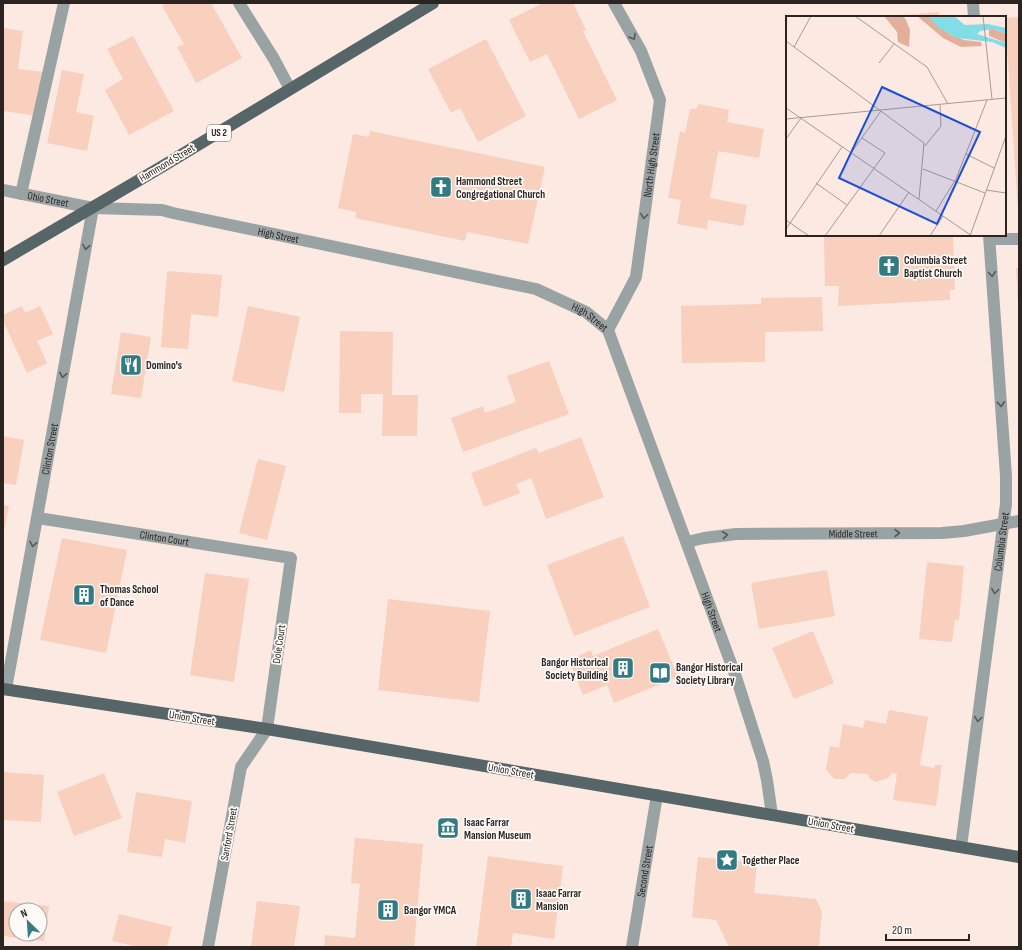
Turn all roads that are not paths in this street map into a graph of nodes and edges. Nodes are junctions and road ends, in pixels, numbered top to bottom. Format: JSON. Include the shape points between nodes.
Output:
{"nodes":[{"id":1,"x":64,"y":3,"type":"edge"},
{"id":2,"x":239,"y":3,"type":"edge"},
{"id":3,"x":433,"y":3,"type":"edge"},
{"id":4,"x":614,"y":3,"type":"edge"},
{"id":5,"x":973,"y":3,"type":"edge"},
{"id":6,"x":974,"y":16,"type":"edge"},
{"id":7,"x":290,"y":89,"type":"junction"},
{"id":8,"x":3,"y":190,"type":"edge"},
{"id":9,"x":21,"y":194,"type":"junction"},
{"id":10,"x":93,"y":208,"type":"junction"},
{"id":11,"x":990,"y":237,"type":"edge"},
{"id":12,"x":1019,"y":239,"type":"edge"},
{"id":13,"x":3,"y":260,"type":"edge"},
{"id":14,"x":608,"y":330,"type":"junction"},
{"id":15,"x":38,"y":518,"type":"junction"},
{"id":16,"x":1019,"y":521,"type":"edge"},
{"id":17,"x":1003,"y":524,"type":"junction"},
{"id":18,"x":687,"y":542,"type":"junction"},
{"id":19,"x":291,"y":558,"type":"joint"},
{"id":20,"x":5,"y":689,"type":"edge"},
{"id":21,"x":267,"y":730,"type":"junction"},
{"id":22,"x":657,"y":795,"type":"junction"},
{"id":23,"x":772,"y":815,"type":"junction"},
{"id":24,"x":961,"y":847,"type":"junction"},
{"id":25,"x":1019,"y":857,"type":"edge"},
{"id":26,"x":208,"y":947,"type":"edge"},
{"id":27,"x":632,"y":947,"type":"edge"}],
"edges":[{"from":1,"to":9,"type":"street"},
{"from":2,"to":7,"type":"street"},
{"from":3,"to":7,"type":"main road","name":"Hammond Street","number":"US 2"},
{"from":4,"to":14,"type":"street","name":"North High Street","one_way":true,"via":[[641,51],[660,100],[636,276]]},
{"from":5,"to":6,"type":"street"},
{"from":7,"to":10,"type":"main road","name":"Hammond Street","number":"US 2"},
{"from":8,"to":9,"type":"street","name":"Ohio Street"},
{"from":9,"to":10,"type":"street","name":"Ohio Street"},
{"from":10,"to":13,"type":"main road","name":"Hammond Street","number":"US 2"},
{"from":10,"to":14,"type":"street","name":"High Street","via":[[162,210],[536,289],[586,312]]},
{"from":10,"to":15,"type":"street","name":"Clinton Street","one_way":true},
{"from":11,"to":12,"type":"street"},
{"from":11,"to":17,"type":"street","name":"Columbia Street","one_way":true,"via":[[1006,476]]},
{"from":14,"to":18,"type":"street","name":"High Street"},
{"from":15,"to":19,"type":"street","name":"Clinton Court"},
{"from":15,"to":20,"type":"street","name":"Clinton Street","one_way":true},
{"from":16,"to":17,"type":"street","name":"Middle Street"},
{"from":18,"to":17,"type":"street","name":"Middle Street","one_way":true,"via":[[736,534],[942,533]]},
{"from":17,"to":24,"type":"street","name":"Columbia Street","one_way":true},
{"from":18,"to":23,"type":"street","name":"High Street","via":[[748,713],[768,780]]},
{"from":19,"to":21,"type":"street","name":"Dole Court"},
{"from":20,"to":21,"type":"main road","name":"Union Street"},
{"from":21,"to":22,"type":"main road","name":"Union Street"},
{"from":21,"to":26,"type":"street","name":"Sanford Street","via":[[241,767]]},
{"from":22,"to":23,"type":"main road","name":"Union Street"},
{"from":22,"to":27,"type":"street","name":"Second Street"},
{"from":23,"to":24,"type":"main road","name":"Union Street"},
{"from":24,"to":25,"type":"main road","name":"Union Street"}]}
